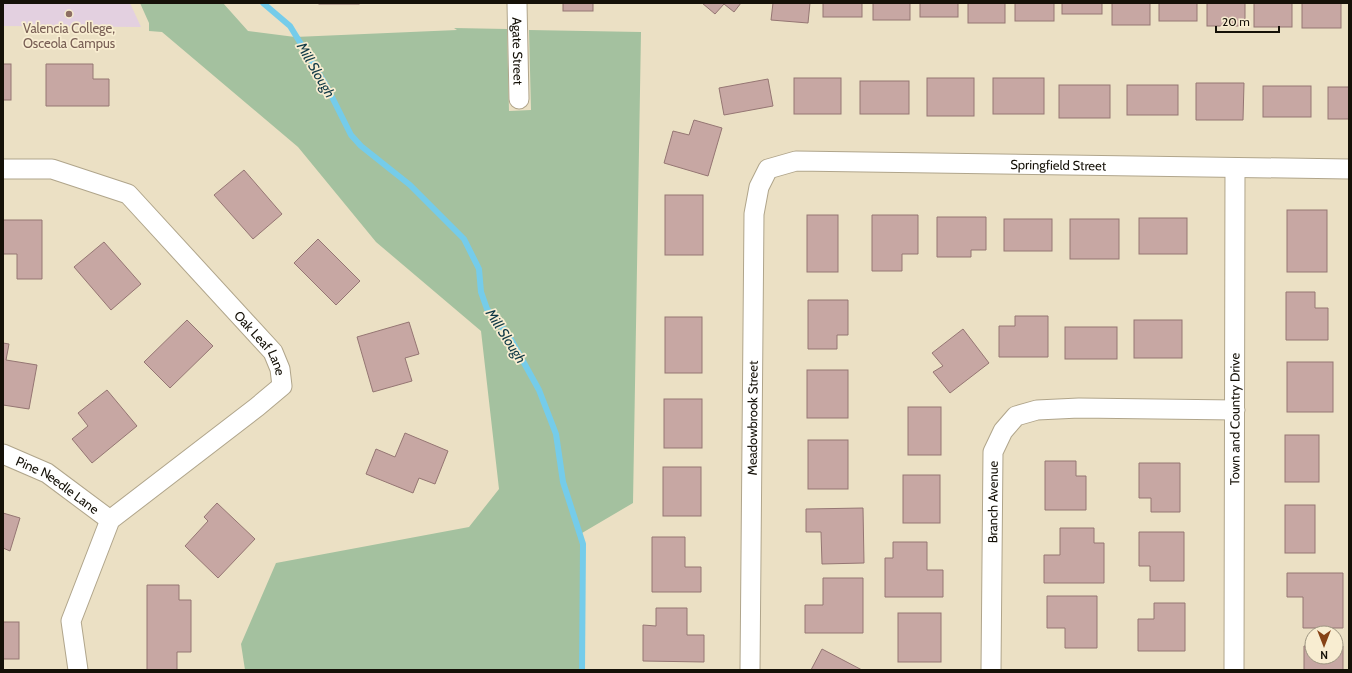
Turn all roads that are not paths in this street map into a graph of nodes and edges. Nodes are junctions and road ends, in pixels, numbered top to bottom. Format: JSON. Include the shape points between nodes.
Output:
{"nodes":[{"id":1,"x":517,"y":3,"type":"edge"},
{"id":2,"x":519,"y":99,"type":"dead end"},
{"id":3,"x":1235,"y":168,"type":"junction"},
{"id":4,"x":3,"y":169,"type":"edge"},
{"id":5,"x":768,"y":169,"type":"joint"},
{"id":6,"x":1349,"y":169,"type":"edge"},
{"id":7,"x":1234,"y":410,"type":"junction"},
{"id":8,"x":3,"y":454,"type":"edge"},
{"id":9,"x":110,"y":520,"type":"junction"},
{"id":10,"x":78,"y":670,"type":"edge"},
{"id":11,"x":750,"y":670,"type":"edge"},
{"id":12,"x":991,"y":670,"type":"edge"},
{"id":13,"x":1234,"y":670,"type":"edge"}],
"edges":[{"from":1,"to":2,"type":"street","name":"Agate Street"},
{"from":3,"to":5,"type":"street","name":"Springfield Street","via":[[796,161]]},
{"from":3,"to":6,"type":"street","name":"Springfield Street"},
{"from":3,"to":7,"type":"street","name":"Town and Country Drive"},
{"from":4,"to":9,"type":"street","name":"Oak Leaf Lane","via":[[52,169],[128,194],[274,352],[280,369],[282,386]]},
{"from":5,"to":11,"type":"street","name":"Meadowbrook Street","via":[[759,187],[754,214]]},
{"from":7,"to":12,"type":"street","name":"Branch Avenue","via":[[1079,408],[1037,410],[1016,416],[1003,431],[993,452]]},
{"from":7,"to":13,"type":"street","name":"Town and Country Drive"},
{"from":8,"to":9,"type":"street","name":"Pine Needle Lane","via":[[47,473]]},
{"from":9,"to":10,"type":"street","via":[[71,621]]}]}
